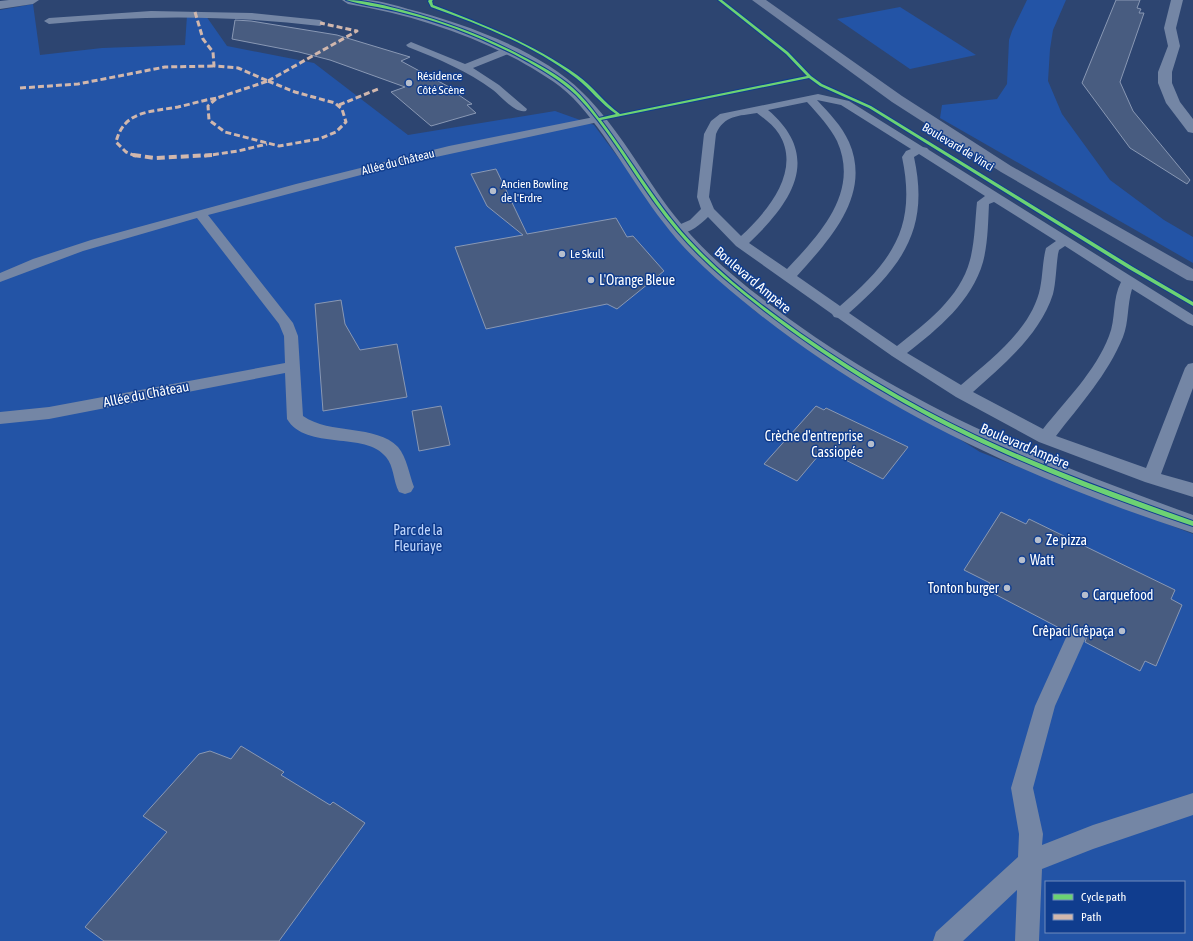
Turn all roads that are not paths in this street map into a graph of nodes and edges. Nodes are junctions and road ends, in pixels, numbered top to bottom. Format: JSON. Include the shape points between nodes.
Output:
{"nodes":[{"id":1,"x":33,"y":0,"type":"edge"},
{"id":2,"x":348,"y":0,"type":"edge"},
{"id":3,"x":758,"y":0,"type":"edge"},
{"id":4,"x":1176,"y":0,"type":"edge"},
{"id":5,"x":403,"y":4,"type":"edge"},
{"id":6,"x":0,"y":5,"type":"edge"},
{"id":7,"x":49,"y":21,"type":"dead end"},
{"id":8,"x":320,"y":23,"type":"dead end"},
{"id":9,"x":411,"y":45,"type":"dead end"},
{"id":10,"x":509,"y":50,"type":"junction"},
{"id":11,"x":467,"y":67,"type":"junction"},
{"id":12,"x":809,"y":98,"type":"junction"},
{"id":13,"x":522,"y":109,"type":"dead end"},
{"id":14,"x":760,"y":109,"type":"junction"},
{"id":15,"x":599,"y":119,"type":"junction"},
{"id":16,"x":1193,"y":129,"type":"edge"},
{"id":17,"x":922,"y":150,"type":"junction"},
{"id":18,"x":996,"y":196,"type":"junction"},
{"id":19,"x":708,"y":210,"type":"junction"},
{"id":20,"x":200,"y":213,"type":"junction"},
{"id":21,"x":679,"y":230,"type":"junction"},
{"id":22,"x":1066,"y":240,"type":"junction"},
{"id":23,"x":741,"y":242,"type":"junction"},
{"id":24,"x":1193,"y":276,"type":"edge"},
{"id":25,"x":788,"y":277,"type":"junction"},
{"id":26,"x":0,"y":278,"type":"edge"},
{"id":27,"x":1129,"y":281,"type":"junction"},
{"id":28,"x":839,"y":314,"type":"junction"},
{"id":29,"x":1193,"y":321,"type":"edge"},
{"id":30,"x":897,"y":353,"type":"junction"},
{"id":31,"x":291,"y":367,"type":"junction"},
{"id":32,"x":1193,"y":368,"type":"edge"},
{"id":33,"x":962,"y":393,"type":"junction"},
{"id":34,"x":0,"y":418,"type":"edge"},
{"id":35,"x":1045,"y":438,"type":"junction"},
{"id":36,"x":1151,"y":477,"type":"junction"},
{"id":37,"x":405,"y":487,"type":"dead end"},
{"id":38,"x":1193,"y":490,"type":"edge"},
{"id":39,"x":1193,"y":524,"type":"edge"},
{"id":40,"x":1076,"y":637,"type":"dead end"},
{"id":41,"x":1193,"y":804,"type":"edge"},
{"id":42,"x":1030,"y":862,"type":"junction"},
{"id":43,"x":945,"y":941,"type":"edge"},
{"id":44,"x":1027,"y":941,"type":"edge"}],
"edges":[{"from":1,"to":6,"type":"street"},
{"from":2,"to":5,"type":"street","name":"Boulevard Ampère"},
{"from":3,"to":24,"type":"main road","name":"Boulevard de Vinci","via":[[897,99],[1000,165]]},
{"from":4,"to":16,"type":"street","via":[[1170,28],[1174,46],[1165,72],[1165,83],[1173,103]]},
{"from":5,"to":10,"type":"street","name":"Boulevard Ampère","via":[[422,16],[473,33]]},
{"from":7,"to":8,"type":"lane","via":[[208,9]]},
{"from":9,"to":11,"type":"lane"},
{"from":10,"to":11,"type":"lane"},
{"from":10,"to":15,"type":"street","name":"Boulevard Ampère","via":[[548,72],[568,87]]},
{"from":11,"to":13,"type":"lane"},
{"from":12,"to":14,"type":"lane"},
{"from":12,"to":17,"type":"lane","via":[[827,98],[845,103]]},
{"from":12,"to":25,"type":"lane","via":[[843,141],[850,168],[850,184],[844,207],[833,225]]},
{"from":14,"to":19,"type":"lane","via":[[724,116],[715,123],[710,134],[703,197]]},
{"from":14,"to":23,"type":"lane","via":[[778,126],[787,139],[792,158],[791,168],[780,201],[768,217]]},
{"from":15,"to":20,"type":"lane","name":"Allée du Château","via":[[427,154]]},
{"from":15,"to":21,"type":"street","name":"Boulevard Ampère"},
{"from":17,"to":18,"type":"lane"},
{"from":17,"to":28,"type":"lane","via":[[910,153],[908,157],[913,203],[910,224],[896,258],[864,293]]},
{"from":18,"to":22,"type":"lane"},
{"from":18,"to":30,"type":"lane","via":[[983,202],[982,229],[976,262],[963,288],[951,306]]},
{"from":19,"to":21,"type":"lane","via":[[695,223]]},
{"from":19,"to":23,"type":"lane"},
{"from":20,"to":26,"type":"lane","name":"Allée du Château","via":[[99,241],[39,261]]},
{"from":20,"to":31,"type":"lane","via":[[286,323],[291,336]]},
{"from":21,"to":39,"type":"street","name":"Boulevard Ampère","via":[[724,276],[762,306],[839,360],[911,404],[1034,464]]},
{"from":22,"to":27,"type":"lane"},
{"from":22,"to":33,"type":"lane","via":[[1052,248],[1049,282],[1044,299],[1026,331]]},
{"from":23,"to":25,"type":"lane"},
{"from":25,"to":28,"type":"lane"},
{"from":27,"to":29,"type":"lane"},
{"from":27,"to":35,"type":"lane","via":[[1125,287],[1123,313],[1117,336],[1104,361]]},
{"from":28,"to":30,"type":"lane"},
{"from":30,"to":33,"type":"lane"},
{"from":31,"to":34,"type":"lane","name":"Allée du Château","via":[[49,413]]},
{"from":31,"to":37,"type":"lane","via":[[295,419],[313,431],[381,443],[392,451]]},
{"from":32,"to":36,"type":"lane"},
{"from":33,"to":35,"type":"lane"},
{"from":35,"to":36,"type":"lane"},
{"from":36,"to":38,"type":"lane"},
{"from":40,"to":42,"type":"lane","via":[[1045,706],[1022,788],[1031,834]]},
{"from":41,"to":42,"type":"lane","via":[[1094,837]]},
{"from":42,"to":43,"type":"lane"},
{"from":42,"to":44,"type":"lane"}]}
